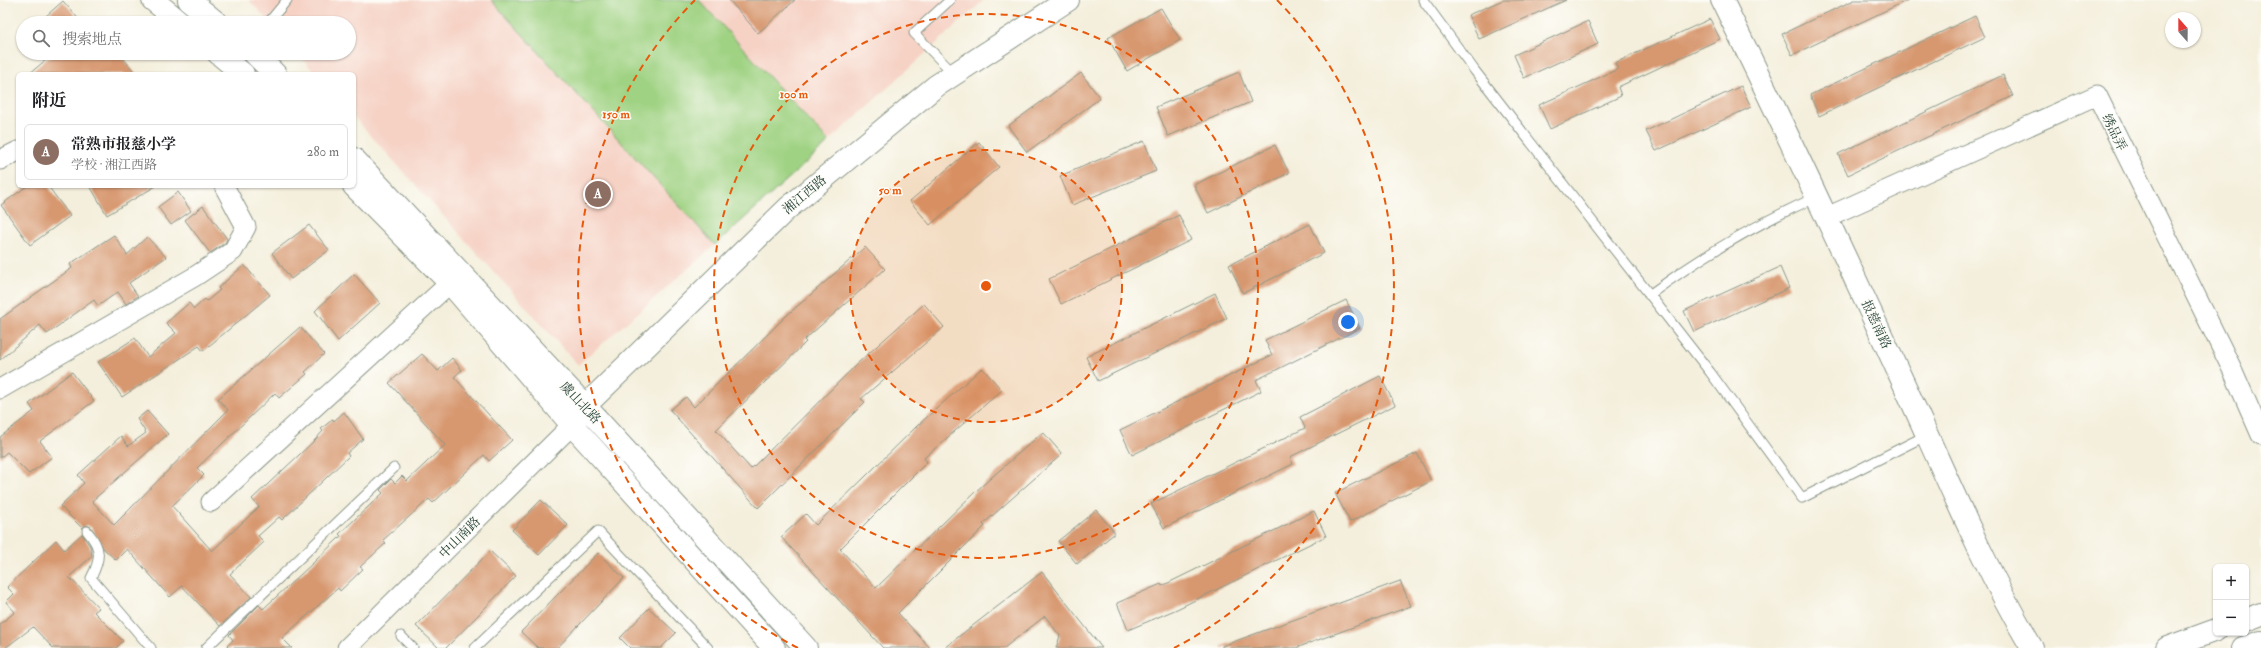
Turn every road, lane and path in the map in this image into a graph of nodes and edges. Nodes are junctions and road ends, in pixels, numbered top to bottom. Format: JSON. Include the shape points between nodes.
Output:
{"nodes":[{"id":1,"x":153,"y":0,"type":"edge"},
{"id":2,"x":189,"y":0,"type":"edge"},
{"id":3,"x":287,"y":0,"type":"edge"},
{"id":4,"x":950,"y":0,"type":"edge"},
{"id":5,"x":1068,"y":0,"type":"edge"},
{"id":6,"x":1423,"y":0,"type":"edge"},
{"id":7,"x":1722,"y":0,"type":"edge"},
{"id":8,"x":172,"y":16,"type":"edge"},
{"id":9,"x":208,"y":16,"type":"edge"},
{"id":10,"x":274,"y":16,"type":"edge"},
{"id":11,"x":226,"y":60,"type":"edge"},
{"id":12,"x":261,"y":60,"type":"edge"},
{"id":13,"x":241,"y":72,"type":"edge"},
{"id":14,"x":273,"y":72,"type":"edge"},
{"id":15,"x":954,"y":74,"type":"junction"},
{"id":16,"x":16,"y":152,"type":"edge"},
{"id":17,"x":0,"y":160,"type":"edge"},
{"id":18,"x":356,"y":160,"type":"edge"},
{"id":19,"x":225,"y":188,"type":"edge"},
{"id":20,"x":356,"y":188,"type":"edge"},
{"id":21,"x":1817,"y":197,"type":"junction"},
{"id":22,"x":1827,"y":217,"type":"junction"},
{"id":23,"x":450,"y":283,"type":"junction"},
{"id":24,"x":1649,"y":295,"type":"junction"},
{"id":25,"x":0,"y":390,"type":"edge"},
{"id":26,"x":585,"y":406,"type":"junction"},
{"id":27,"x":572,"y":425,"type":"junction"},
{"id":28,"x":1927,"y":435,"type":"junction"},
{"id":29,"x":2261,"y":436,"type":"edge"},
{"id":30,"x":394,"y":468,"type":"dead end"},
{"id":31,"x":211,"y":502,"type":"dead end"},
{"id":32,"x":87,"y":531,"type":"dead end"},
{"id":33,"x":2261,"y":614,"type":"edge"},
{"id":34,"x":2249,"y":619,"type":"edge"},
{"id":35,"x":2213,"y":631,"type":"edge"},
{"id":36,"x":401,"y":636,"type":"dead end"},
{"id":37,"x":2261,"y":642,"type":"edge"},
{"id":38,"x":703,"y":646,"type":"edge"},
{"id":39,"x":151,"y":648,"type":"edge"},
{"id":40,"x":206,"y":648,"type":"edge"},
{"id":41,"x":347,"y":648,"type":"edge"},
{"id":42,"x":413,"y":648,"type":"edge"},
{"id":43,"x":475,"y":648,"type":"edge"},
{"id":44,"x":774,"y":648,"type":"edge"},
{"id":45,"x":806,"y":648,"type":"edge"},
{"id":46,"x":2032,"y":648,"type":"edge"},
{"id":47,"x":2166,"y":648,"type":"edge"},
{"id":48,"x":2243,"y":648,"type":"edge"}],
"edges":[{"from":1,"to":8,"type":"main road"},
{"from":2,"to":9,"type":"main road"},
{"from":3,"to":10,"type":"lane"},
{"from":4,"to":15,"type":"lane","via":[[914,33]]},
{"from":5,"to":15,"type":"main road","name":"湘江西路"},
{"from":6,"to":24,"type":"lane"},
{"from":7,"to":21,"type":"main road","name":"报慈南路"},
{"from":11,"to":13,"type":"main road"},
{"from":12,"to":14,"type":"main road"},
{"from":15,"to":26,"type":"main road","name":"湘江西路","via":[[788,208]]},
{"from":16,"to":17,"type":"street"},
{"from":18,"to":26,"type":"main road","name":"虞山北路"},
{"from":19,"to":25,"type":"street","via":[[246,227],[233,252]]},
{"from":20,"to":23,"type":"main road","name":"虞山北路"},
{"from":21,"to":22,"type":"main road","name":"报慈南路"},
{"from":21,"to":24,"type":"lane","via":[[1784,211],[1706,254]]},
{"from":22,"to":28,"type":"main road","name":"报慈南路"},
{"from":22,"to":29,"type":"street","name":"绣品弄","via":[[2097,95],[2233,371]]},
{"from":23,"to":27,"type":"main road","name":"虞山北路"},
{"from":23,"to":31,"type":"street"},
{"from":24,"to":28,"type":"lane","via":[[1710,372],[1802,498]]},
{"from":26,"to":27,"type":"main road","name":"湘江西路"},
{"from":26,"to":45,"type":"main road","name":"虞山北路"},
{"from":27,"to":41,"type":"street","name":"中山南路"},
{"from":27,"to":44,"type":"main road","name":"虞山北路"},
{"from":28,"to":46,"type":"main road","name":"报慈南路","via":[[2014,618]]},
{"from":30,"to":40,"type":"lane"},
{"from":32,"to":39,"type":"lane","via":[[95,540],[99,555],[97,567],[91,578]]},
{"from":33,"to":34,"type":"main road"},
{"from":35,"to":47,"type":"main road"},
{"from":36,"to":42,"type":"lane"},
{"from":37,"to":48,"type":"main road"},
{"from":38,"to":43,"type":"lane","via":[[598,531]]}]}
